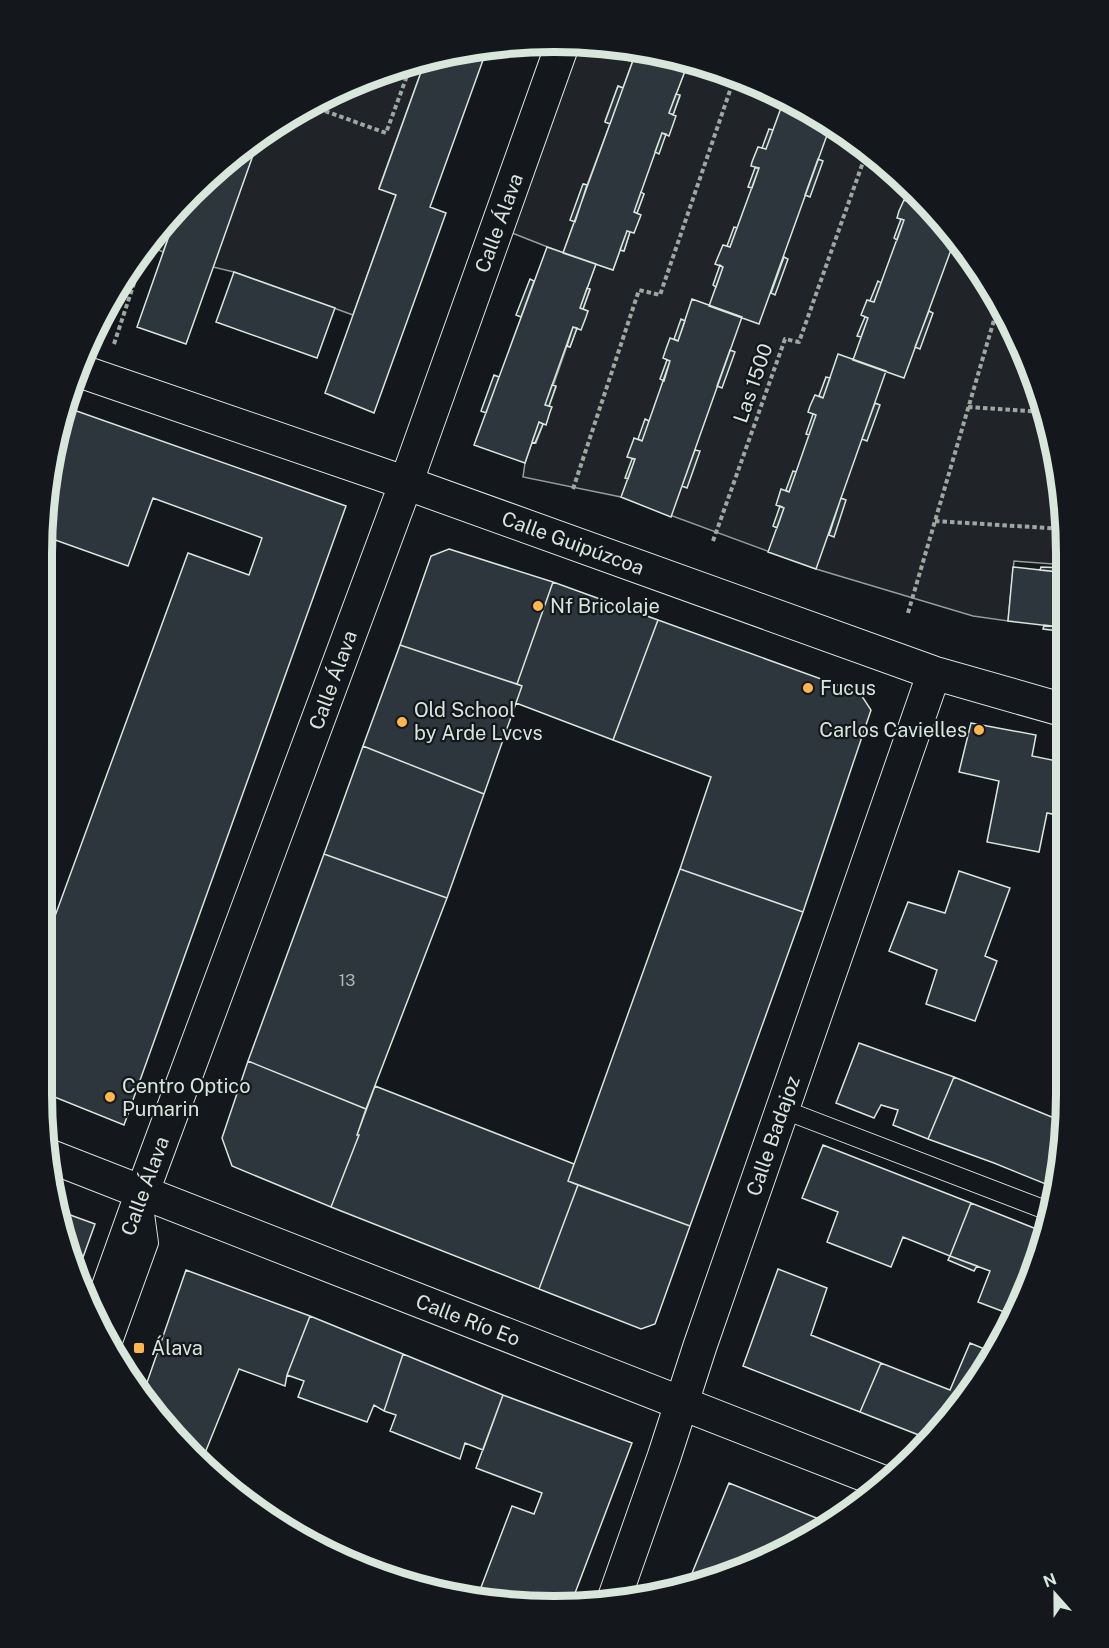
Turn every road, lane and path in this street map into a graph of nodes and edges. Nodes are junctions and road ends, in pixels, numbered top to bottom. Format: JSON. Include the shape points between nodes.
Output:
{"nodes":[{"id":1,"x":560,"y":52,"type":"edge"},
{"id":2,"x":407,"y":75,"type":"edge"},
{"id":3,"x":732,"y":85,"type":"edge"},
{"id":4,"x":322,"y":110,"type":"edge"},
{"id":5,"x":864,"y":159,"type":"edge"},
{"id":6,"x":131,"y":286,"type":"edge"},
{"id":7,"x":995,"y":315,"type":"edge"},
{"id":8,"x":91,"y":375,"type":"edge"},
{"id":9,"x":968,"y":407,"type":"junction"},
{"id":10,"x":1035,"y":411,"type":"edge"},
{"id":11,"x":406,"y":483,"type":"junction"},
{"id":12,"x":573,"y":489,"type":"dead end"},
{"id":13,"x":935,"y":521,"type":"junction"},
{"id":14,"x":1055,"y":528,"type":"edge"},
{"id":15,"x":713,"y":541,"type":"dead end"},
{"id":16,"x":908,"y":613,"type":"dead end"},
{"id":17,"x":934,"y":673,"type":"junction"},
{"id":18,"x":1056,"y":708,"type":"edge"},
{"id":19,"x":782,"y":1109,"type":"junction"},
{"id":20,"x":57,"y":1159,"type":"edge"},
{"id":21,"x":142,"y":1193,"type":"junction"},
{"id":22,"x":1043,"y":1209,"type":"edge"},
{"id":23,"x":101,"y":1308,"type":"edge"},
{"id":24,"x":115,"y":1336,"type":"edge"},
{"id":25,"x":682,"y":1402,"type":"junction"},
{"id":26,"x":875,"y":1479,"type":"edge"},
{"id":27,"x":617,"y":1591,"type":"edge"}],
"edges":[{"from":1,"to":11,"type":"street","name":"Calle Álava"},
{"from":2,"to":4,"type":"path","via":[[386,133]]},
{"from":3,"to":12,"type":"path","via":[[660,295],[639,290]]},
{"from":5,"to":15,"type":"path","name":"Las 1500","via":[[799,342],[785,339]]},
{"from":6,"to":8,"type":"path"},
{"from":7,"to":9,"type":"path"},
{"from":8,"to":11,"type":"street","name":"Calle Guipúzcoa"},
{"from":9,"to":10,"type":"path"},
{"from":9,"to":13,"type":"path"},
{"from":11,"to":17,"type":"street","name":"Calle Guipúzcoa"},
{"from":11,"to":21,"type":"street","name":"Calle Álava"},
{"from":13,"to":14,"type":"path"},
{"from":13,"to":16,"type":"path"},
{"from":17,"to":18,"type":"street","name":"Calle Guipúzcoa"},
{"from":17,"to":19,"type":"street","name":"Calle Badajoz"},
{"from":19,"to":22,"type":"lane"},
{"from":19,"to":25,"type":"street","name":"Calle Badajoz"},
{"from":20,"to":21,"type":"street","name":"Calle Río Eo"},
{"from":21,"to":23,"type":"street","name":"Calle Álava"},
{"from":21,"to":24,"type":"lane","via":[[149,1243]]},
{"from":21,"to":25,"type":"street","name":"Calle Río Eo"},
{"from":25,"to":26,"type":"street","name":"Calle Río Eo"},
{"from":25,"to":27,"type":"street","name":"Calle Badajoz"}]}
